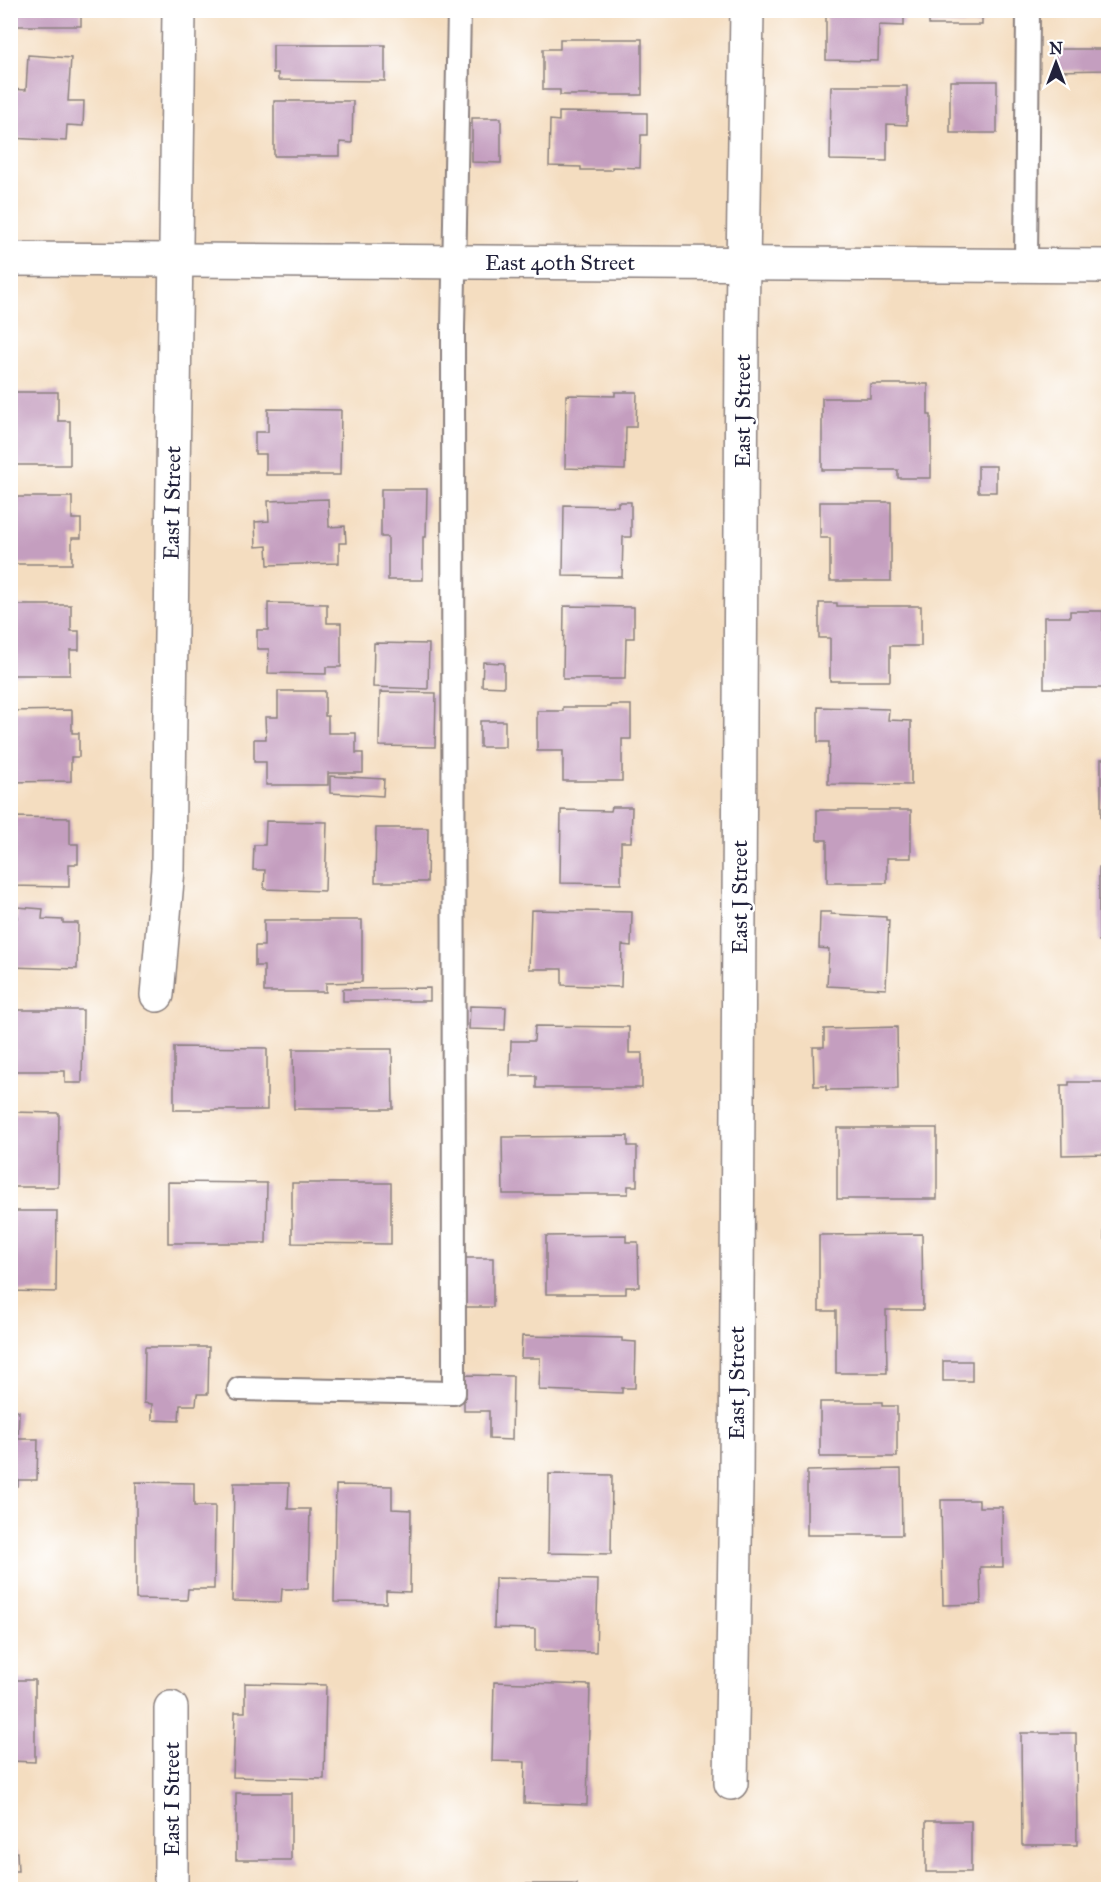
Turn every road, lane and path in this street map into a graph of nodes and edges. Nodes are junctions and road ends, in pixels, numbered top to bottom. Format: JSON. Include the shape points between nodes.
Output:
{"nodes":[{"id":1,"x":179,"y":10,"type":"edge"},
{"id":2,"x":459,"y":10,"type":"edge"},
{"id":3,"x":747,"y":10,"type":"edge"},
{"id":4,"x":1028,"y":10,"type":"edge"},
{"id":5,"x":10,"y":259,"type":"edge"},
{"id":6,"x":176,"y":260,"type":"junction"},
{"id":7,"x":455,"y":262,"type":"junction"},
{"id":8,"x":745,"y":263,"type":"junction"},
{"id":9,"x":1026,"y":266,"type":"junction"},
{"id":10,"x":1108,"y":266,"type":"edge"},
{"id":11,"x":157,"y":995,"type":"dead end"},
{"id":12,"x":239,"y":1389,"type":"dead end"},
{"id":13,"x":171,"y":1708,"type":"dead end"},
{"id":14,"x":731,"y":1783,"type":"dead end"},
{"id":15,"x":171,"y":1890,"type":"edge"}],
"edges":[{"from":1,"to":6,"type":"street","name":"East I Street"},
{"from":2,"to":7,"type":"lane"},
{"from":3,"to":8,"type":"street","name":"East J Street"},
{"from":4,"to":9,"type":"lane"},
{"from":5,"to":6,"type":"street","name":"East 40th Street"},
{"from":6,"to":7,"type":"street","name":"East 40th Street"},
{"from":6,"to":11,"type":"street","name":"East I Street","via":[[168,869]]},
{"from":7,"to":8,"type":"street","name":"East 40th Street"},
{"from":7,"to":12,"type":"lane","via":[[454,1393]]},
{"from":8,"to":9,"type":"street","name":"East 40th Street"},
{"from":8,"to":14,"type":"street","name":"East J Street"},
{"from":9,"to":10,"type":"street","name":"East 40th Street"},
{"from":13,"to":15,"type":"street","name":"East I Street"}]}
